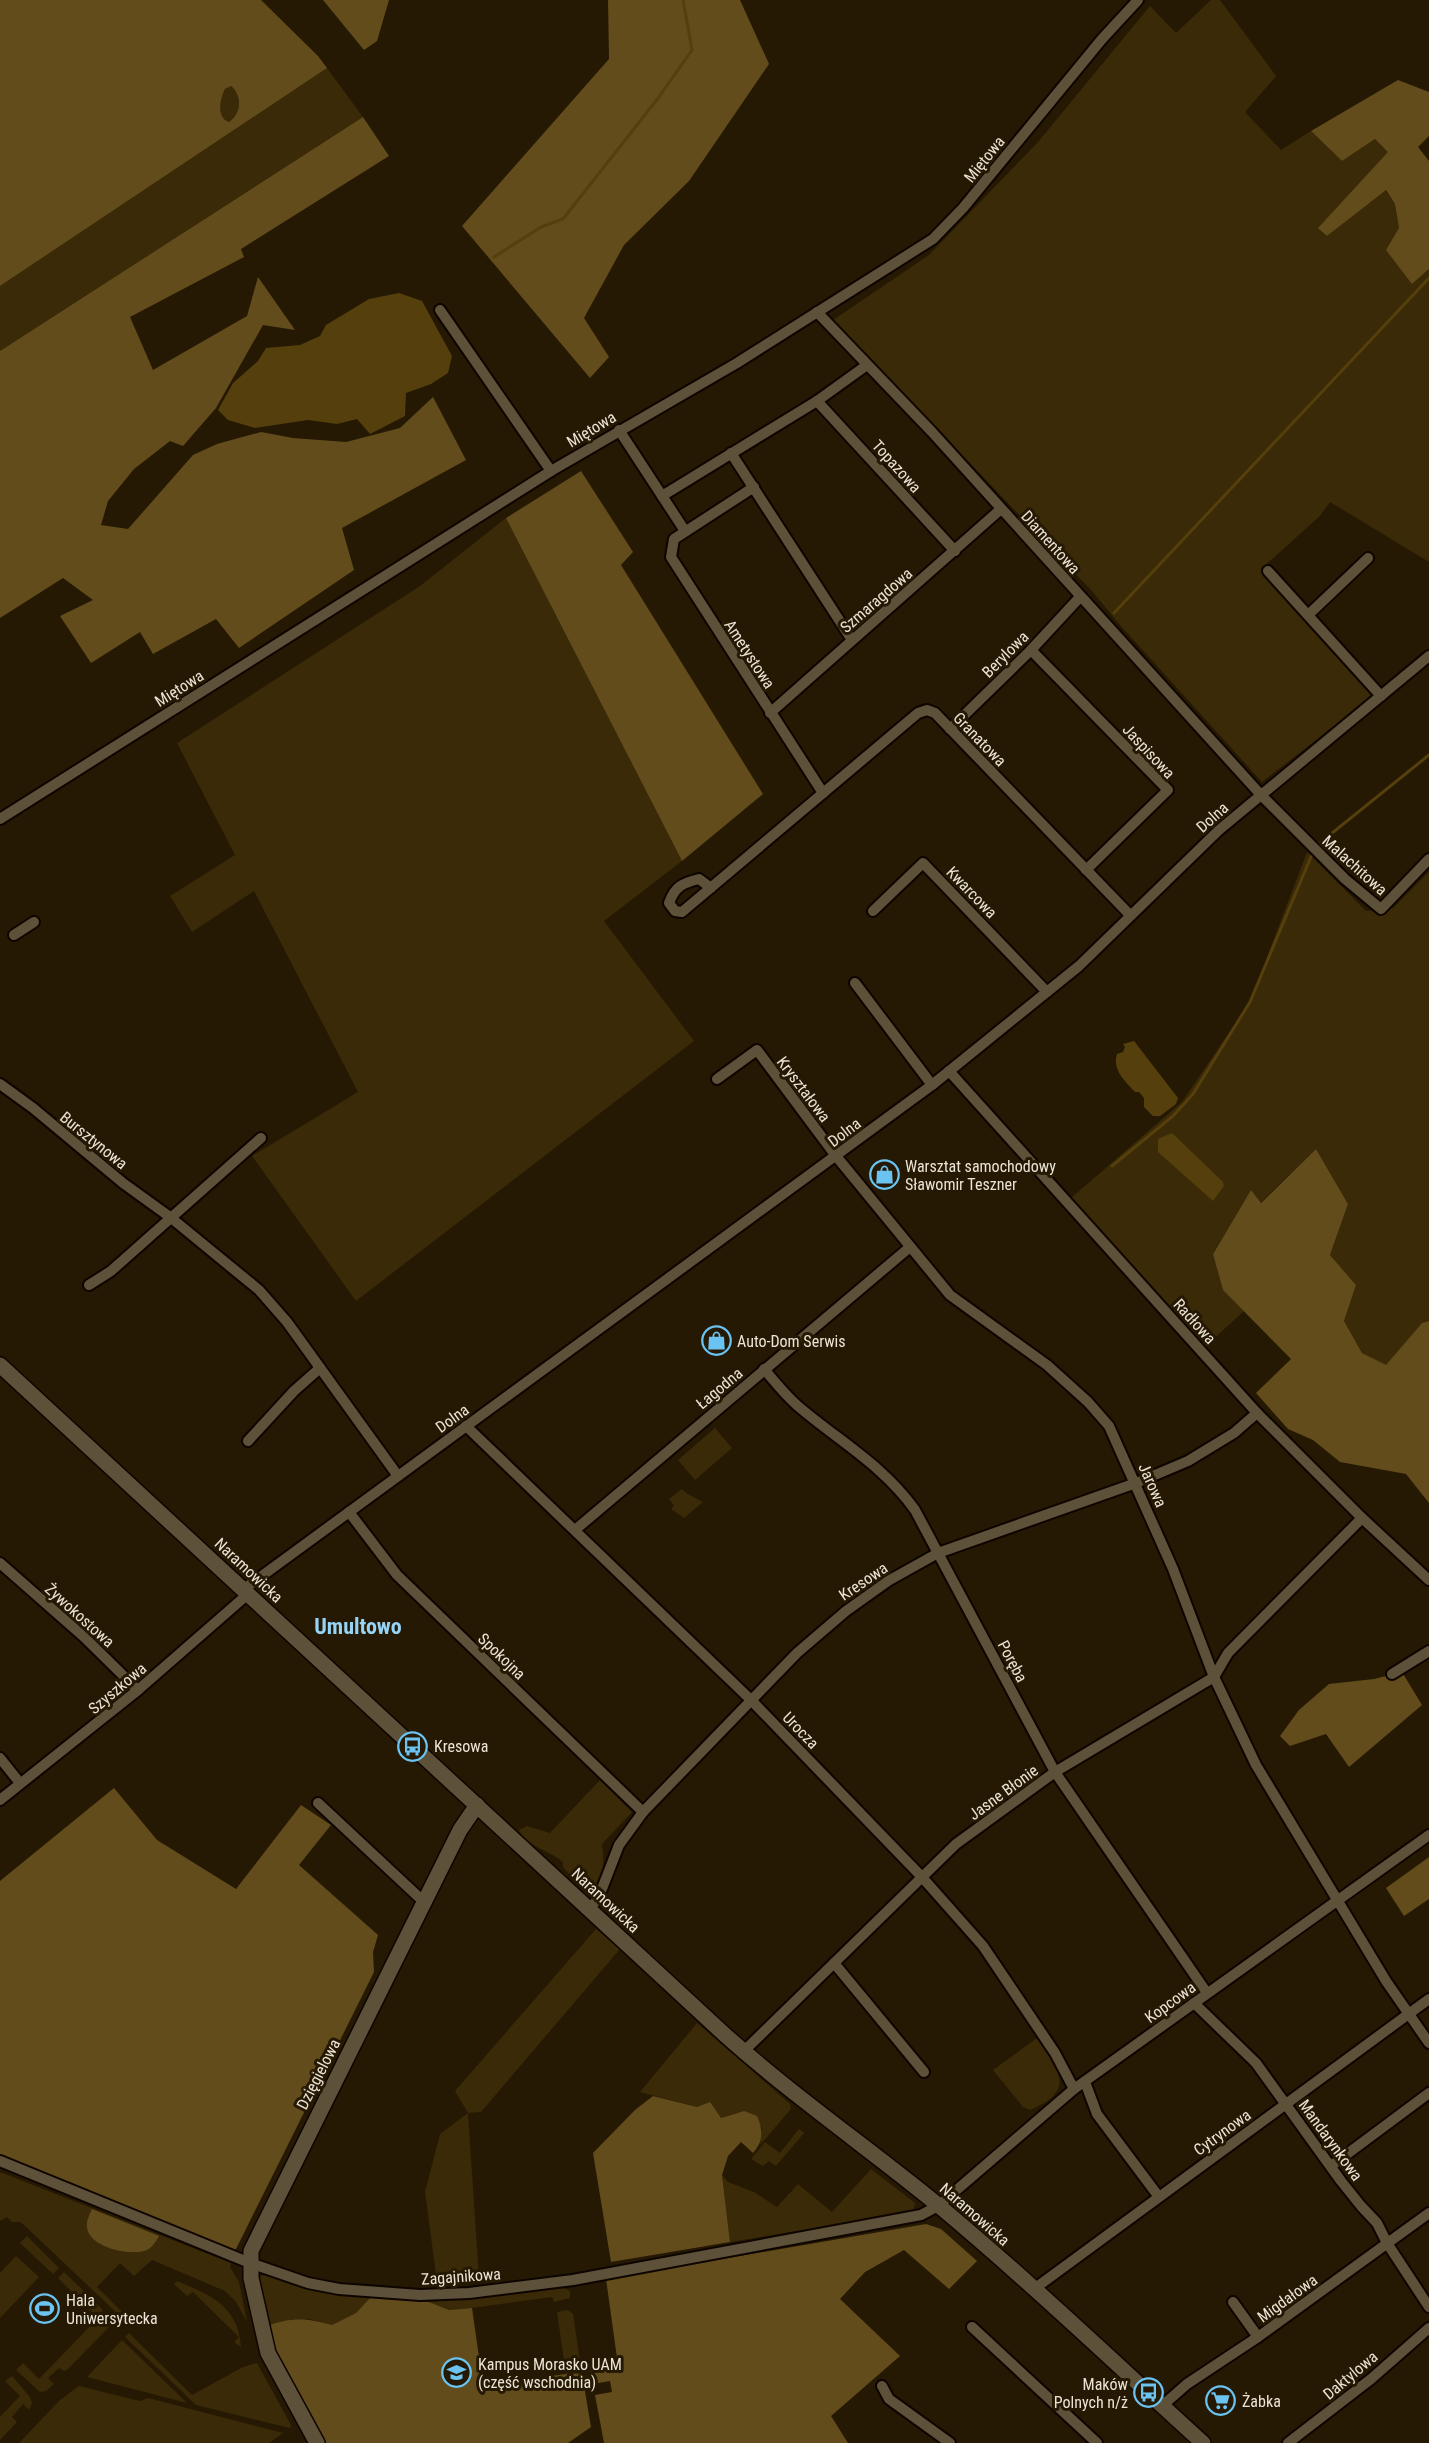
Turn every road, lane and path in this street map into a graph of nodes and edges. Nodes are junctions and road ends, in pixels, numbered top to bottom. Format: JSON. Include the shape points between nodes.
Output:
{"nodes":[{"id":1,"x":1138,"y":0,"type":"edge"},
{"id":2,"x":440,"y":310,"type":"dead end"},
{"id":3,"x":817,"y":312,"type":"junction"},
{"id":4,"x":867,"y":365,"type":"junction"},
{"id":5,"x":817,"y":401,"type":"junction"},
{"id":6,"x":619,"y":430,"type":"junction"},
{"id":7,"x":731,"y":453,"type":"junction"},
{"id":8,"x":551,"y":471,"type":"junction"},
{"id":9,"x":754,"y":487,"type":"junction"},
{"id":10,"x":662,"y":496,"type":"junction"},
{"id":11,"x":1001,"y":509,"type":"junction"},
{"id":12,"x":685,"y":531,"type":"junction"},
{"id":13,"x":955,"y":551,"type":"junction"},
{"id":14,"x":1368,"y":558,"type":"dead end"},
{"id":15,"x":1268,"y":571,"type":"dead end"},
{"id":16,"x":1080,"y":597,"type":"junction"},
{"id":17,"x":1308,"y":615,"type":"junction"},
{"id":18,"x":852,"y":640,"type":"junction"},
{"id":19,"x":1031,"y":650,"type":"junction"},
{"id":20,"x":1429,"y":656,"type":"edge"},
{"id":21,"x":1381,"y":696,"type":"junction"},
{"id":22,"x":770,"y":713,"type":"junction"},
{"id":23,"x":950,"y":729,"type":"junction"},
{"id":24,"x":823,"y":793,"type":"junction"},
{"id":25,"x":1261,"y":795,"type":"junction"},
{"id":26,"x":0,"y":819,"type":"edge"},
{"id":27,"x":1429,"y":859,"type":"edge"},
{"id":28,"x":1086,"y":870,"type":"junction"},
{"id":29,"x":711,"y":888,"type":"dead end"},
{"id":30,"x":873,"y":911,"type":"dead end"},
{"id":31,"x":1130,"y":915,"type":"junction"},
{"id":32,"x":34,"y":922,"type":"dead end"},
{"id":33,"x":14,"y":934,"type":"dead end"},
{"id":34,"x":855,"y":983,"type":"dead end"},
{"id":35,"x":1047,"y":992,"type":"junction"},
{"id":36,"x":949,"y":1071,"type":"junction"},
{"id":37,"x":717,"y":1079,"type":"dead end"},
{"id":38,"x":0,"y":1084,"type":"edge"},
{"id":39,"x":932,"y":1085,"type":"junction"},
{"id":40,"x":261,"y":1138,"type":"dead end"},
{"id":41,"x":836,"y":1156,"type":"junction"},
{"id":42,"x":170,"y":1217,"type":"junction"},
{"id":43,"x":910,"y":1247,"type":"junction"},
{"id":44,"x":89,"y":1285,"type":"dead end"},
{"id":45,"x":0,"y":1365,"type":"edge"},
{"id":46,"x":320,"y":1368,"type":"junction"},
{"id":47,"x":764,"y":1370,"type":"junction"},
{"id":48,"x":1257,"y":1413,"type":"junction"},
{"id":49,"x":466,"y":1426,"type":"junction"},
{"id":50,"x":248,"y":1441,"type":"dead end"},
{"id":51,"x":398,"y":1476,"type":"junction"},
{"id":52,"x":1136,"y":1483,"type":"junction"},
{"id":53,"x":349,"y":1512,"type":"junction"},
{"id":54,"x":1362,"y":1518,"type":"junction"},
{"id":55,"x":575,"y":1530,"type":"junction"},
{"id":56,"x":938,"y":1553,"type":"junction"},
{"id":57,"x":0,"y":1563,"type":"edge"},
{"id":58,"x":1429,"y":1580,"type":"edge"},
{"id":59,"x":246,"y":1592,"type":"junction"},
{"id":60,"x":1429,"y":1651,"type":"edge"},
{"id":61,"x":1392,"y":1674,"type":"dead end"},
{"id":62,"x":1214,"y":1677,"type":"junction"},
{"id":63,"x":138,"y":1690,"type":"junction"},
{"id":64,"x":751,"y":1700,"type":"junction"},
{"id":65,"x":0,"y":1758,"type":"edge"},
{"id":66,"x":1055,"y":1772,"type":"junction"},
{"id":67,"x":20,"y":1783,"type":"junction"},
{"id":68,"x":0,"y":1800,"type":"edge"},
{"id":69,"x":318,"y":1803,"type":"dead end"},
{"id":70,"x":477,"y":1805,"type":"junction"},
{"id":71,"x":643,"y":1812,"type":"junction"},
{"id":72,"x":1429,"y":1835,"type":"edge"},
{"id":73,"x":921,"y":1876,"type":"junction"},
{"id":74,"x":424,"y":1902,"type":"junction"},
{"id":75,"x":1337,"y":1902,"type":"junction"},
{"id":76,"x":589,"y":1909,"type":"junction"},
{"id":77,"x":834,"y":1963,"type":"junction"},
{"id":78,"x":1207,"y":1994,"type":"junction"},
{"id":79,"x":1429,"y":2000,"type":"edge"},
{"id":80,"x":1194,"y":2003,"type":"junction"},
{"id":81,"x":1409,"y":2013,"type":"junction"},
{"id":82,"x":1429,"y":2043,"type":"edge"},
{"id":83,"x":743,"y":2052,"type":"junction"},
{"id":84,"x":924,"y":2072,"type":"dead end"},
{"id":85,"x":1085,"y":2082,"type":"junction"},
{"id":86,"x":1074,"y":2089,"type":"junction"},
{"id":87,"x":1429,"y":2093,"type":"edge"},
{"id":88,"x":1286,"y":2104,"type":"junction"},
{"id":89,"x":0,"y":2161,"type":"edge"},
{"id":90,"x":1330,"y":2166,"type":"junction"},
{"id":91,"x":1159,"y":2197,"type":"junction"},
{"id":92,"x":938,"y":2206,"type":"junction"},
{"id":93,"x":1429,"y":2213,"type":"edge"},
{"id":94,"x":1388,"y":2243,"type":"junction"},
{"id":95,"x":250,"y":2263,"type":"junction"},
{"id":96,"x":1034,"y":2289,"type":"junction"},
{"id":97,"x":1233,"y":2302,"type":"dead end"},
{"id":98,"x":1429,"y":2307,"type":"edge"},
{"id":99,"x":972,"y":2327,"type":"dead end"},
{"id":100,"x":1429,"y":2328,"type":"edge"},
{"id":101,"x":1258,"y":2337,"type":"junction"},
{"id":102,"x":882,"y":2386,"type":"dead end"},
{"id":103,"x":1162,"y":2406,"type":"junction"},
{"id":104,"x":317,"y":2443,"type":"edge"},
{"id":105,"x":950,"y":2443,"type":"edge"},
{"id":106,"x":1097,"y":2443,"type":"edge"},
{"id":107,"x":1201,"y":2443,"type":"edge"},
{"id":108,"x":1288,"y":2443,"type":"edge"}],
"edges":[{"from":1,"to":3,"type":"street","name":"Miętowa","via":[[942,232]]},
{"from":2,"to":8,"type":"street"},
{"from":3,"to":4,"type":"street","name":"Diamentowa"},
{"from":3,"to":6,"type":"street","name":"Miętowa"},
{"from":4,"to":5,"type":"street"},
{"from":4,"to":11,"type":"street","name":"Diamentowa"},
{"from":5,"to":7,"type":"street"},
{"from":5,"to":13,"type":"street","name":"Topazowa"},
{"from":6,"to":8,"type":"street","name":"Miętowa"},
{"from":6,"to":10,"type":"street"},
{"from":7,"to":9,"type":"street"},
{"from":7,"to":10,"type":"street"},
{"from":8,"to":26,"type":"street","name":"Miętowa"},
{"from":9,"to":12,"type":"street"},
{"from":9,"to":18,"type":"street"},
{"from":10,"to":12,"type":"street"},
{"from":11,"to":13,"type":"street","name":"Szmaragdowa"},
{"from":11,"to":16,"type":"street","name":"Diamentowa"},
{"from":12,"to":22,"type":"street","name":"Ametystowa","via":[[674,539],[673,563]]},
{"from":13,"to":18,"type":"street","name":"Szmaragdowa"},
{"from":14,"to":17,"type":"street"},
{"from":15,"to":17,"type":"street"},
{"from":16,"to":19,"type":"street","name":"Berylowa"},
{"from":16,"to":25,"type":"street","name":"Diamentowa"},
{"from":17,"to":21,"type":"street"},
{"from":18,"to":22,"type":"street","name":"Szmaragdowa"},
{"from":19,"to":23,"type":"street","name":"Berylowa"},
{"from":19,"to":28,"type":"street","name":"Jaspisowa","via":[[1168,790]]},
{"from":20,"to":21,"type":"street","name":"Dolna"},
{"from":21,"to":25,"type":"street","name":"Dolna"},
{"from":22,"to":24,"type":"street","name":"Ametystowa"},
{"from":23,"to":24,"type":"street","name":"Granatowa","via":[[935,713],[918,713]]},
{"from":23,"to":28,"type":"street","name":"Granatowa"},
{"from":24,"to":29,"type":"street","name":"Granatowa"},
{"from":25,"to":27,"type":"street","name":"Malachitowa","via":[[1345,879],[1381,909]]},
{"from":25,"to":31,"type":"street","name":"Dolna"},
{"from":28,"to":31,"type":"street","name":"Granatowa"},
{"from":30,"to":35,"type":"street","name":"Kwarcowa","via":[[923,863]]},
{"from":31,"to":35,"type":"street","name":"Dolna"},
{"from":32,"to":33,"type":"street"},
{"from":34,"to":39,"type":"street"},
{"from":35,"to":36,"type":"street","name":"Dolna"},
{"from":36,"to":39,"type":"street","name":"Dolna"},
{"from":36,"to":48,"type":"street","name":"Radłowa"},
{"from":37,"to":41,"type":"street","name":"Kryształowa","via":[[757,1050]]},
{"from":38,"to":42,"type":"street","name":"Bursztynowa"},
{"from":39,"to":41,"type":"street","name":"Dolna"},
{"from":40,"to":42,"type":"street"},
{"from":41,"to":43,"type":"street","name":"Jarowa"},
{"from":41,"to":49,"type":"street","name":"Dolna"},
{"from":42,"to":44,"type":"street","via":[[111,1271]]},
{"from":42,"to":46,"type":"street","name":"Bursztynowa","via":[[274,1305]]},
{"from":43,"to":47,"type":"street","name":"Łagodna"},
{"from":43,"to":52,"type":"street","name":"Jarowa","via":[[958,1302],[1034,1355],[1088,1402],[1113,1433]]},
{"from":45,"to":59,"type":"street","name":"Naramowicka"},
{"from":46,"to":50,"type":"street"},
{"from":46,"to":51,"type":"street","name":"Bursztynowa"},
{"from":47,"to":55,"type":"street","name":"Łagodna"},
{"from":47,"to":56,"type":"street","name":"Poręba","via":[[800,1407],[894,1483],[915,1510]]},
{"from":48,"to":52,"type":"street","name":"Kresowa","via":[[1234,1433],[1188,1461]]},
{"from":48,"to":54,"type":"street","name":"Radłowa"},
{"from":49,"to":51,"type":"street","name":"Dolna"},
{"from":49,"to":55,"type":"street","name":"Urocza"},
{"from":51,"to":53,"type":"street","name":"Dolna"},
{"from":52,"to":56,"type":"street","name":"Kresowa"},
{"from":52,"to":62,"type":"street","name":"Jarowa"},
{"from":53,"to":59,"type":"street","name":"Dolna"},
{"from":53,"to":71,"type":"street","name":"Spokojna","via":[[397,1575]]},
{"from":54,"to":58,"type":"street","name":"Radłowa"},
{"from":54,"to":62,"type":"street","via":[[1228,1653]]},
{"from":55,"to":64,"type":"street","name":"Urocza"},
{"from":56,"to":64,"type":"street","name":"Kresowa","via":[[846,1611]]},
{"from":56,"to":66,"type":"street","name":"Poręba"},
{"from":57,"to":63,"type":"street","name":"Żywokostowa"},
{"from":59,"to":63,"type":"street","name":"Szyszkowa"},
{"from":59,"to":70,"type":"street","name":"Naramowicka"},
{"from":60,"to":61,"type":"street"},
{"from":62,"to":66,"type":"street","name":"Jasne Błonie"},
{"from":62,"to":75,"type":"street","name":"Jarowa","via":[[1256,1765]]},
{"from":63,"to":67,"type":"street","name":"Szyszkowa"},
{"from":64,"to":71,"type":"street","name":"Kresowa"},
{"from":64,"to":73,"type":"street","name":"Urocza"},
{"from":65,"to":67,"type":"street"},
{"from":66,"to":73,"type":"street","name":"Jasne Błonie","via":[[956,1844]]},
{"from":66,"to":78,"type":"street","name":"Poręba"},
{"from":67,"to":68,"type":"street","name":"Szyszkowa"},
{"from":69,"to":74,"type":"street"},
{"from":70,"to":74,"type":"street","name":"Dzięgielowa","via":[[465,1819]]},
{"from":70,"to":76,"type":"street","name":"Naramowicka"},
{"from":71,"to":76,"type":"street","name":"Kresowa","via":[[619,1845],[598,1899]]},
{"from":72,"to":75,"type":"street","name":"Kopcowa"},
{"from":73,"to":77,"type":"street","name":"Jasne Błonie"},
{"from":73,"to":86,"type":"street","name":"Urocza","via":[[983,1946],[1055,2053]]},
{"from":74,"to":95,"type":"street","name":"Dzięgielowa","via":[[256,2239]]},
{"from":75,"to":78,"type":"street","name":"Kopcowa"},
{"from":75,"to":81,"type":"street","name":"Jarowa"},
{"from":76,"to":83,"type":"street","name":"Naramowicka"},
{"from":77,"to":83,"type":"street","name":"Jasne Błonie"},
{"from":77,"to":84,"type":"street"},
{"from":78,"to":80,"type":"street","name":"Kopcowa"},
{"from":79,"to":81,"type":"street","name":"Cytrynowa"},
{"from":80,"to":85,"type":"street","name":"Kopcowa"},
{"from":80,"to":88,"type":"street","name":"Mandarynkowa","via":[[1256,2063]]},
{"from":81,"to":82,"type":"street","name":"Jarowa"},
{"from":81,"to":88,"type":"street","name":"Cytrynowa"},
{"from":83,"to":92,"type":"street","name":"Naramowicka"},
{"from":85,"to":86,"type":"street","name":"Kopcowa"},
{"from":85,"to":91,"type":"street","via":[[1097,2114]]},
{"from":86,"to":92,"type":"street","name":"Kopcowa"},
{"from":87,"to":90,"type":"street"},
{"from":88,"to":90,"type":"street","name":"Mandarynkowa"},
{"from":88,"to":91,"type":"street","name":"Cytrynowa"},
{"from":89,"to":95,"type":"street","name":"Zagajnikowa"},
{"from":90,"to":94,"type":"street","name":"Mandarynkowa","via":[[1377,2223]]},
{"from":91,"to":96,"type":"street","name":"Cytrynowa"},
{"from":92,"to":95,"type":"street","name":"Zagajnikowa","via":[[921,2215],[573,2280],[470,2293],[420,2295],[339,2289]]},
{"from":92,"to":96,"type":"street","name":"Naramowicka"},
{"from":93,"to":94,"type":"street","name":"Migdałowa"},
{"from":94,"to":98,"type":"street","name":"Mandarynkowa"},
{"from":94,"to":101,"type":"street","name":"Migdałowa"},
{"from":95,"to":104,"type":"street","via":[[268,2353]]},
{"from":96,"to":103,"type":"street","name":"Naramowicka"},
{"from":97,"to":101,"type":"street"},
{"from":99,"to":106,"type":"street"},
{"from":100,"to":108,"type":"street","name":"Daktylowa"},
{"from":101,"to":103,"type":"street","name":"Migdałowa","via":[[1187,2384]]},
{"from":102,"to":105,"type":"street","via":[[889,2399]]},
{"from":103,"to":107,"type":"street","name":"Naramowicka"}]}
